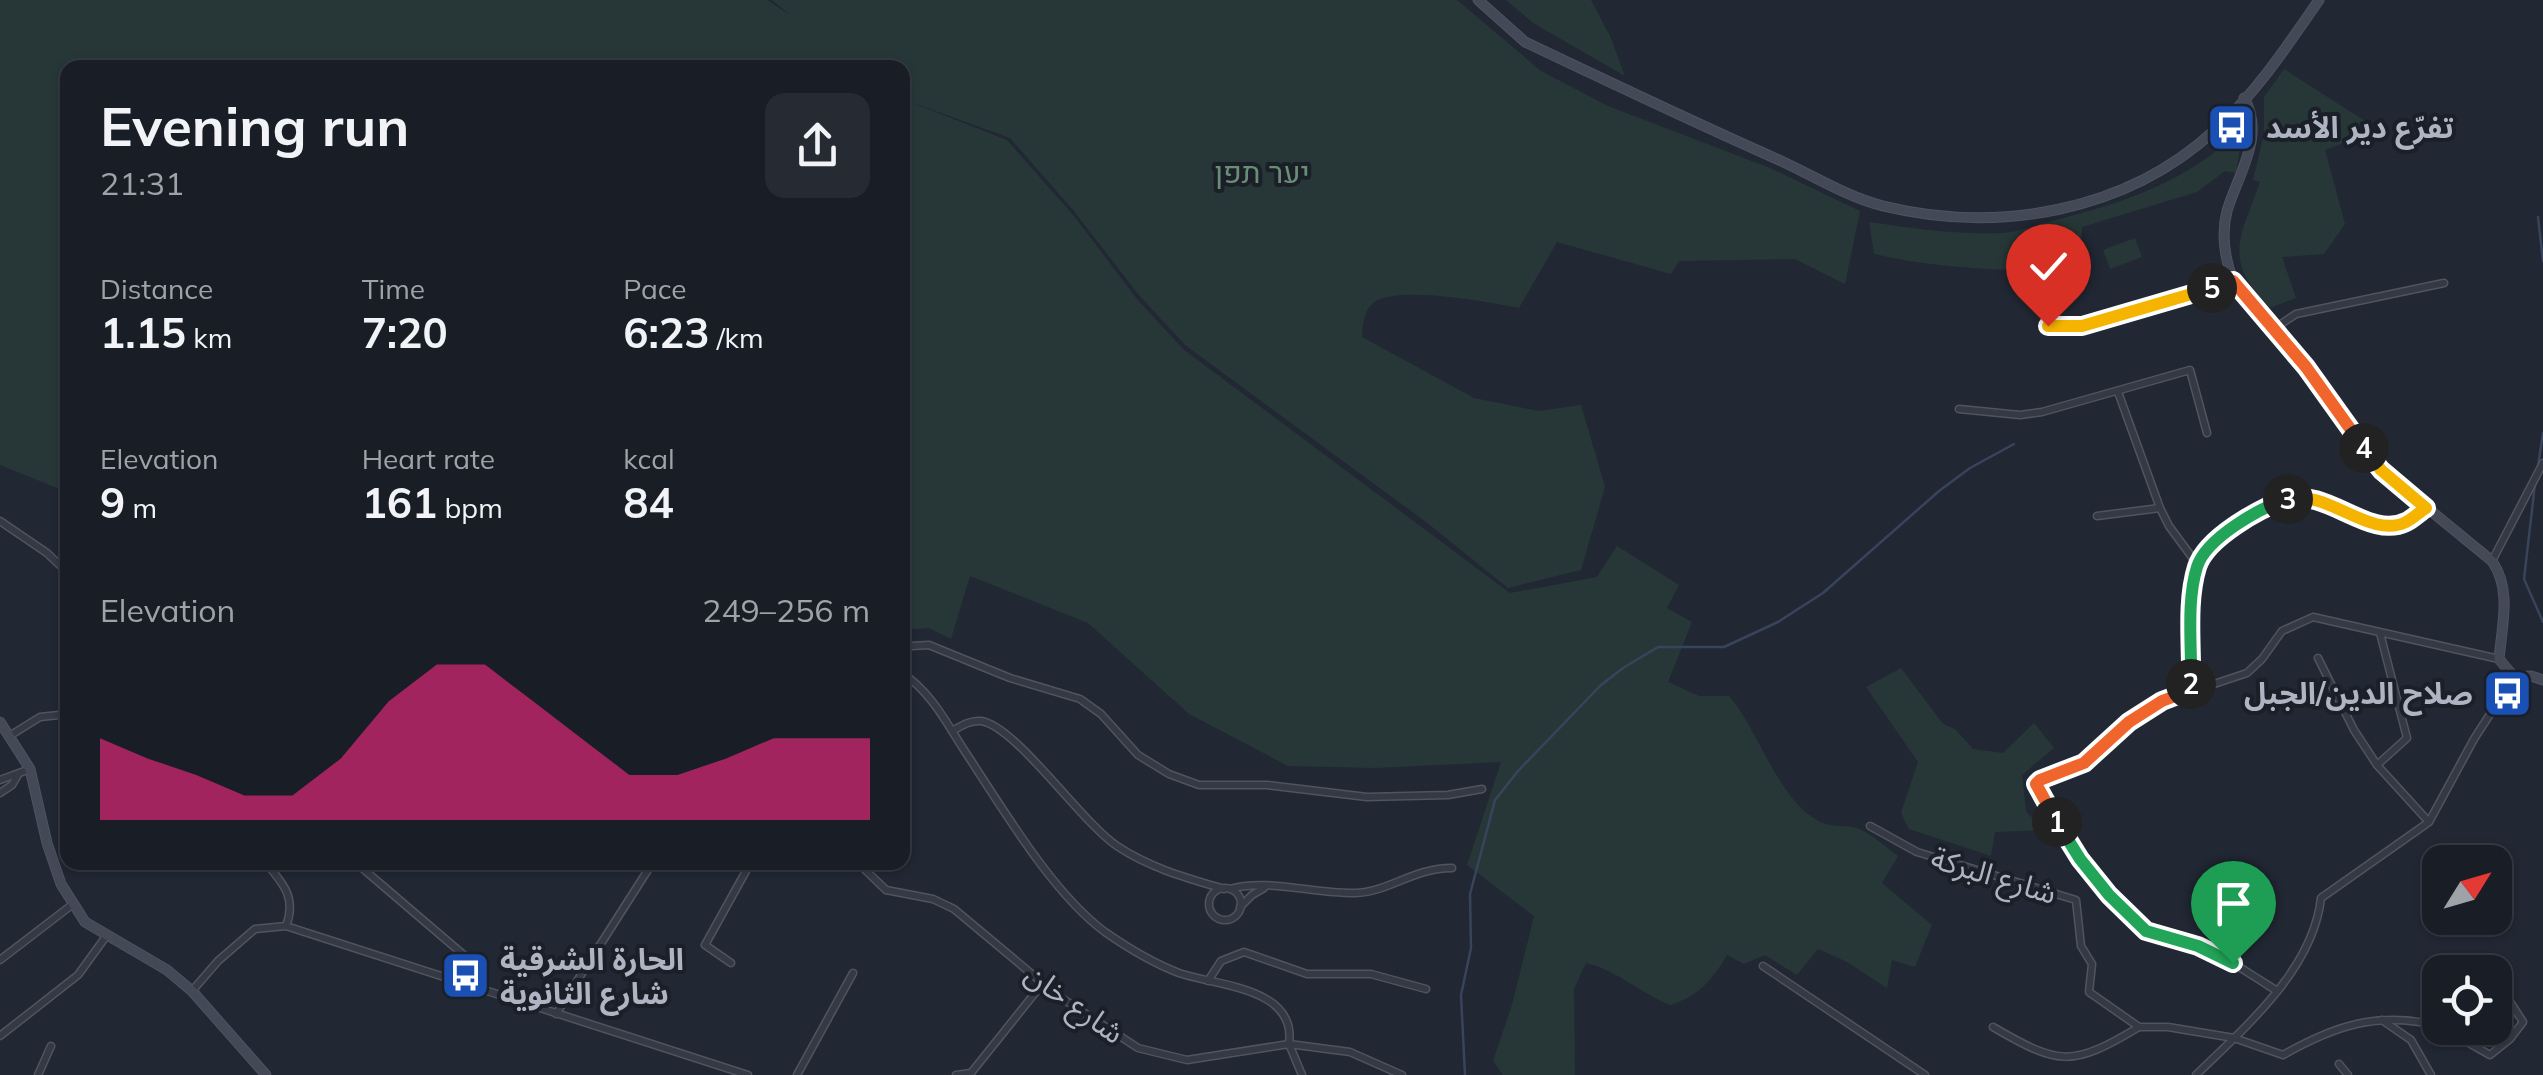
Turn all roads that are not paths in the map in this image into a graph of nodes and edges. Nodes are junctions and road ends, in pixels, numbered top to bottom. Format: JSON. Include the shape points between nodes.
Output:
{"nodes":[{"id":1,"x":1478,"y":0,"type":"edge"},
{"id":2,"x":2319,"y":0,"type":"edge"},
{"id":3,"x":2244,"y":98,"type":"junction"},
{"id":4,"x":2233,"y":281,"type":"junction"},
{"id":5,"x":2444,"y":283,"type":"dead end"},
{"id":6,"x":2048,"y":326,"type":"dead end"},
{"id":7,"x":2274,"y":328,"type":"junction"},
{"id":8,"x":2118,"y":392,"type":"junction"},
{"id":9,"x":1958,"y":408,"type":"dead end"},
{"id":10,"x":2207,"y":433,"type":"dead end"},
{"id":11,"x":2543,"y":463,"type":"edge"},
{"id":12,"x":2160,"y":508,"type":"junction"},
{"id":13,"x":2426,"y":508,"type":"junction"},
{"id":14,"x":2096,"y":516,"type":"dead end"},
{"id":15,"x":0,"y":521,"type":"edge"},
{"id":16,"x":2492,"y":561,"type":"junction"},
{"id":17,"x":2198,"y":564,"type":"junction"},
{"id":18,"x":60,"y":565,"type":"edge"},
{"id":19,"x":2380,"y":632,"type":"junction"},
{"id":20,"x":910,"y":647,"type":"edge"},
{"id":21,"x":2318,"y":658,"type":"dead end"},
{"id":22,"x":2499,"y":659,"type":"junction"},
{"id":23,"x":2514,"y":676,"type":"junction"},
{"id":24,"x":910,"y":680,"type":"edge"},
{"id":25,"x":2543,"y":680,"type":"edge"},
{"id":26,"x":2191,"y":690,"type":"junction"},
{"id":27,"x":60,"y":715,"type":"edge"},
{"id":28,"x":0,"y":722,"type":"edge"},
{"id":29,"x":952,"y":730,"type":"junction"},
{"id":30,"x":11,"y":735,"type":"junction"},
{"id":31,"x":2378,"y":765,"type":"junction"},
{"id":32,"x":30,"y":769,"type":"junction"},
{"id":33,"x":18,"y":774,"type":"junction"},
{"id":34,"x":0,"y":780,"type":"edge"},
{"id":35,"x":1482,"y":789,"type":"dead end"},
{"id":36,"x":0,"y":793,"type":"edge"},
{"id":37,"x":2429,"y":822,"type":"junction"},
{"id":38,"x":1870,"y":826,"type":"dead end"},
{"id":39,"x":1452,"y":868,"type":"dead end"},
{"id":40,"x":272,"y":870,"type":"edge"},
{"id":41,"x":364,"y":870,"type":"edge"},
{"id":42,"x":648,"y":870,"type":"edge"},
{"id":43,"x":747,"y":870,"type":"edge"},
{"id":44,"x":865,"y":870,"type":"edge"},
{"id":45,"x":1196,"y":880,"type":"junction"},
{"id":46,"x":1266,"y":888,"type":"junction"},
{"id":47,"x":1227,"y":889,"type":"junction"},
{"id":48,"x":1210,"y":899,"type":"junction"},
{"id":49,"x":73,"y":904,"type":"junction"},
{"id":50,"x":1240,"y":907,"type":"junction"},
{"id":51,"x":286,"y":926,"type":"junction"},
{"id":52,"x":107,"y":936,"type":"junction"},
{"id":53,"x":0,"y":960,"type":"edge"},
{"id":54,"x":731,"y":963,"type":"dead end"},
{"id":55,"x":1763,"y":966,"type":"dead end"},
{"id":56,"x":853,"y":972,"type":"dead end"},
{"id":57,"x":1208,"y":981,"type":"junction"},
{"id":58,"x":1043,"y":983,"type":"junction"},
{"id":59,"x":480,"y":989,"type":"junction"},
{"id":60,"x":1426,"y":989,"type":"dead end"},
{"id":61,"x":192,"y":991,"type":"junction"},
{"id":62,"x":2277,"y":991,"type":"junction"},
{"id":63,"x":2512,"y":1005,"type":"edge"},
{"id":64,"x":556,"y":1014,"type":"junction"},
{"id":65,"x":2381,"y":1020,"type":"junction"},
{"id":66,"x":2422,"y":1025,"type":"edge"},
{"id":67,"x":1993,"y":1027,"type":"dead end"},
{"id":68,"x":2139,"y":1027,"type":"junction"},
{"id":69,"x":0,"y":1036,"type":"edge"},
{"id":70,"x":2512,"y":1036,"type":"edge"},
{"id":71,"x":2234,"y":1038,"type":"junction"},
{"id":72,"x":1289,"y":1044,"type":"junction"},
{"id":73,"x":2472,"y":1045,"type":"edge"},
{"id":74,"x":2502,"y":1045,"type":"edge"},
{"id":75,"x":51,"y":1046,"type":"dead end"},
{"id":76,"x":2340,"y":1064,"type":"dead end"},
{"id":77,"x":731,"y":1073,"type":"edge"},
{"id":78,"x":38,"y":1075,"type":"edge"},
{"id":79,"x":266,"y":1075,"type":"edge"},
{"id":80,"x":748,"y":1075,"type":"edge"},
{"id":81,"x":797,"y":1075,"type":"edge"},
{"id":82,"x":956,"y":1075,"type":"edge"},
{"id":83,"x":1302,"y":1075,"type":"edge"},
{"id":84,"x":1402,"y":1075,"type":"edge"},
{"id":85,"x":1926,"y":1075,"type":"edge"},
{"id":86,"x":2196,"y":1075,"type":"edge"},
{"id":87,"x":2348,"y":1075,"type":"edge"},
{"id":88,"x":2431,"y":1075,"type":"edge"}],
"edges":[{"from":1,"to":3,"type":"street","via":[[1525,42],[1686,119],[1880,205],[1935,215],[1988,220],[2050,214],[2137,183],[2206,138]]},
{"from":2,"to":3,"type":"street"},
{"from":3,"to":4,"type":"street","via":[[2253,117],[2252,138],[2224,226]]},
{"from":4,"to":6,"type":"street","via":[[2082,326]]},
{"from":4,"to":7,"type":"street"},
{"from":5,"to":7,"type":"street","via":[[2296,314]]},
{"from":7,"to":13,"type":"street","via":[[2381,470]]},
{"from":8,"to":9,"type":"street","via":[[2020,415]]},
{"from":8,"to":10,"type":"street","via":[[2190,370]]},
{"from":8,"to":12,"type":"street"},
{"from":11,"to":16,"type":"street"},
{"from":12,"to":14,"type":"street"},
{"from":12,"to":17,"type":"street"},
{"from":13,"to":16,"type":"street"},
{"from":13,"to":17,"type":"street","via":[[2404,524],[2385,526],[2296,496],[2267,505],[2224,534]]},
{"from":15,"to":18,"type":"street"},
{"from":16,"to":22,"type":"street","via":[[2505,588]]},
{"from":17,"to":26,"type":"street"},
{"from":19,"to":22,"type":"street"},
{"from":19,"to":26,"type":"street","via":[[2312,617],[2282,631],[2247,672]]},
{"from":19,"to":31,"type":"street","via":[[2407,738]]},
{"from":20,"to":35,"type":"street","via":[[929,645],[1080,700],[1153,765],[1199,785],[1366,797]]},
{"from":21,"to":31,"type":"street"},
{"from":22,"to":23,"type":"street"},
{"from":23,"to":25,"type":"street"},
{"from":23,"to":37,"type":"street"},
{"from":24,"to":29,"type":"street"},
{"from":26,"to":62,"type":"street","via":[[2129,722],[2084,763],[2036,784],[2080,859],[2146,931],[2198,946]]},
{"from":27,"to":30,"type":"street"},
{"from":28,"to":30,"type":"street"},
{"from":29,"to":45,"type":"street","via":[[974,721],[989,724],[1100,833],[1150,865]]},
{"from":29,"to":57,"type":"street","via":[[1078,908],[1145,957]]},
{"from":30,"to":32,"type":"street"},
{"from":31,"to":37,"type":"street"},
{"from":32,"to":33,"type":"street"},
{"from":32,"to":49,"type":"street","via":[[60,884]]},
{"from":33,"to":34,"type":"street"},
{"from":33,"to":36,"type":"street"},
{"from":37,"to":62,"type":"street","via":[[2321,898],[2318,926]]},
{"from":38,"to":68,"type":"street","name":"شارع البركة","via":[[1917,852],[2076,900],[2082,946],[2092,964],[2090,992]]},
{"from":39,"to":46,"type":"street","via":[[1425,869],[1359,893]]},
{"from":40,"to":51,"type":"street","via":[[287,887],[292,911]]},
{"from":41,"to":59,"type":"street","via":[[472,962]]},
{"from":42,"to":64,"type":"street"},
{"from":43,"to":54,"type":"street","via":[[706,946]]},
{"from":44,"to":58,"type":"street","name":"شارع خان","via":[[886,890],[954,909]]},
{"from":45,"to":47,"type":"street"},
{"from":45,"to":48,"type":"street"},
{"from":46,"to":47,"type":"street"},
{"from":46,"to":50,"type":"street"},
{"from":47,"to":48,"type":"street"},
{"from":47,"to":50,"type":"street"},
{"from":48,"to":50,"type":"street","via":[[1211,911],[1223,920]]},
{"from":49,"to":52,"type":"street","via":[[84,922]]},
{"from":49,"to":53,"type":"street"},
{"from":51,"to":59,"type":"street"},
{"from":51,"to":61,"type":"street","via":[[255,929]]},
{"from":52,"to":61,"type":"street"},
{"from":52,"to":69,"type":"street","via":[[78,975]]},
{"from":55,"to":85,"type":"street"},
{"from":56,"to":81,"type":"street"},
{"from":57,"to":60,"type":"street","via":[[1226,957],[1244,952],[1306,974],[1371,974]]},
{"from":57,"to":72,"type":"street","via":[[1274,1003],[1288,1022]]},
{"from":58,"to":72,"type":"street","name":"شارع خان","via":[[1138,1048],[1187,1060]]},
{"from":58,"to":82,"type":"street","via":[[971,1073]]},
{"from":59,"to":64,"type":"street"},
{"from":61,"to":79,"type":"street"},
{"from":62,"to":71,"type":"street"},
{"from":63,"to":70,"type":"street","via":[[2523,1022]]},
{"from":64,"to":77,"type":"street"},
{"from":65,"to":66,"type":"street"},
{"from":65,"to":71,"type":"street","via":[[2328,1030],[2282,1055]]},
{"from":65,"to":88,"type":"street","via":[[2412,1040]]},
{"from":67,"to":68,"type":"street","via":[[2037,1053],[2078,1058]]},
{"from":68,"to":71,"type":"street"},
{"from":71,"to":86,"type":"street"},
{"from":72,"to":83,"type":"street"},
{"from":72,"to":84,"type":"street","name":"شارع خان","via":[[1350,1052]]},
{"from":73,"to":74,"type":"street","via":[[2490,1055]]},
{"from":75,"to":78,"type":"street"},
{"from":76,"to":87,"type":"street"},
{"from":77,"to":80,"type":"street"}]}
